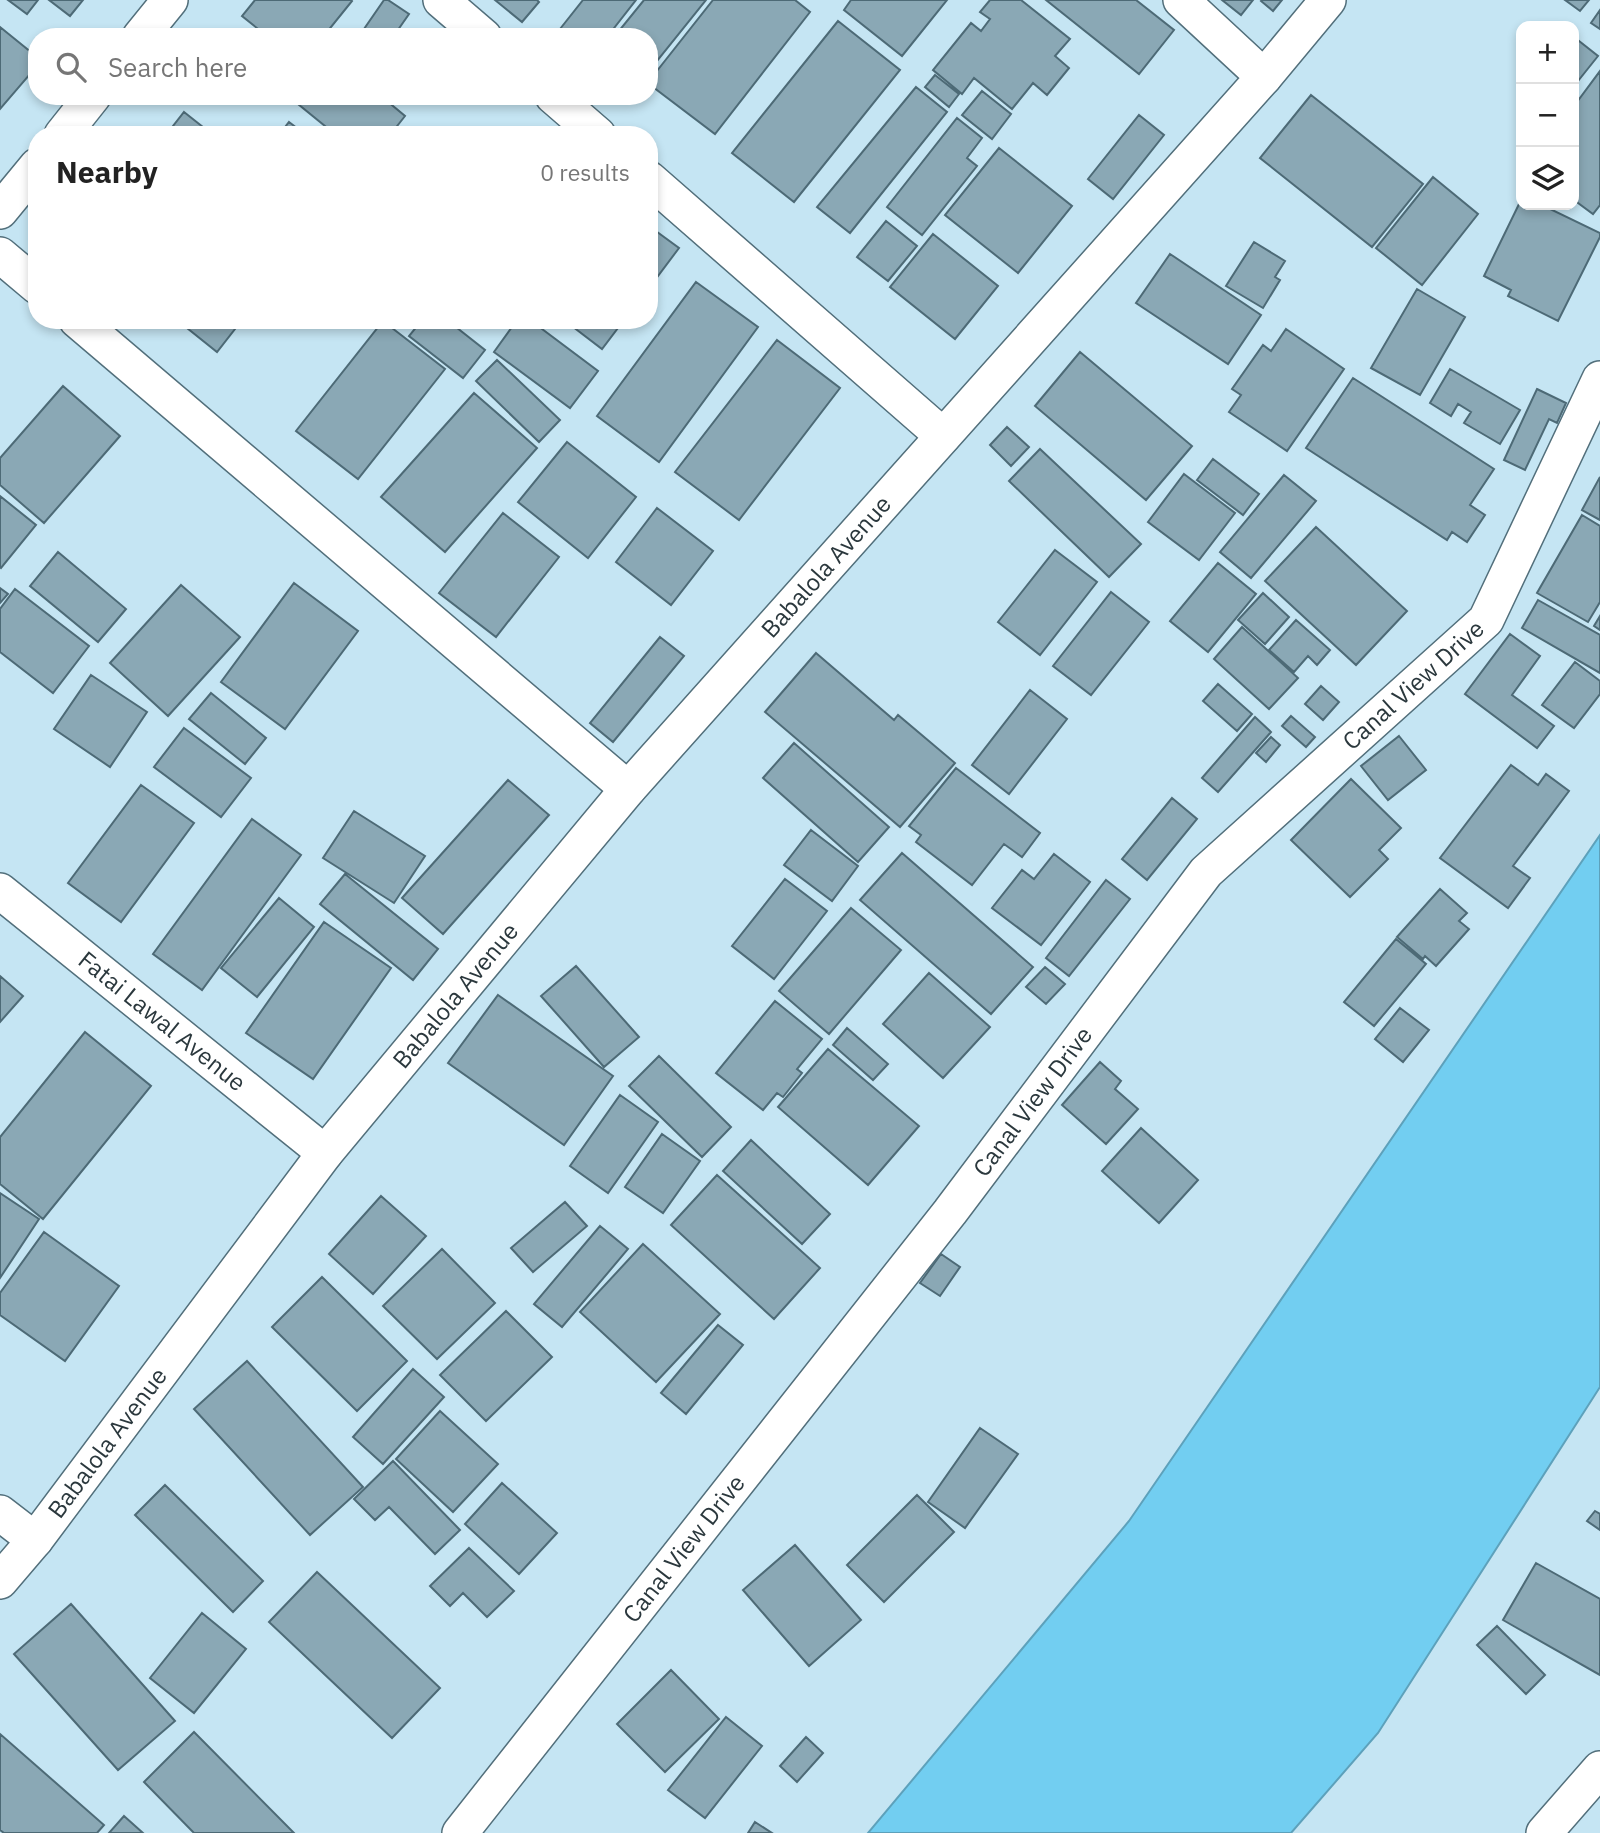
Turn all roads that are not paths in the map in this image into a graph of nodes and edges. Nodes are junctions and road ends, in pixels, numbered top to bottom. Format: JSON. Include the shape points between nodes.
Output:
{"nodes":[{"id":1,"x":170,"y":0,"type":"edge"},
{"id":2,"x":441,"y":0,"type":"edge"},
{"id":3,"x":1181,"y":0,"type":"edge"},
{"id":4,"x":1328,"y":0,"type":"edge"},
{"id":5,"x":148,"y":28,"type":"edge"},
{"id":6,"x":474,"y":28,"type":"edge"},
{"id":7,"x":1264,"y":77,"type":"junction"},
{"id":8,"x":86,"y":105,"type":"edge"},
{"id":9,"x":563,"y":105,"type":"edge"},
{"id":10,"x":69,"y":126,"type":"edge"},
{"id":11,"x":588,"y":126,"type":"edge"},
{"id":12,"x":28,"y":177,"type":"edge"},
{"id":13,"x":658,"y":187,"type":"edge"},
{"id":14,"x":0,"y":211,"type":"edge"},
{"id":15,"x":0,"y":255,"type":"edge"},
{"id":16,"x":28,"y":278,"type":"edge"},
{"id":17,"x":88,"y":329,"type":"edge"},
{"id":18,"x":1600,"y":379,"type":"edge"},
{"id":19,"x":943,"y":436,"type":"junction"},
{"id":20,"x":628,"y":789,"type":"junction"},
{"id":21,"x":0,"y":891,"type":"edge"},
{"id":22,"x":325,"y":1153,"type":"junction"},
{"id":23,"x":0,"y":1513,"type":"edge"},
{"id":24,"x":35,"y":1540,"type":"junction"},
{"id":25,"x":0,"y":1581,"type":"edge"},
{"id":26,"x":1600,"y":1769,"type":"edge"},
{"id":27,"x":460,"y":1833,"type":"edge"},
{"id":28,"x":1544,"y":1833,"type":"edge"}],
"edges":[{"from":1,"to":5,"type":"street"},
{"from":2,"to":6,"type":"street"},
{"from":3,"to":7,"type":"street"},
{"from":4,"to":7,"type":"street","name":"Babalola Avenue"},
{"from":7,"to":19,"type":"street","name":"Babalola Avenue"},
{"from":8,"to":10,"type":"street"},
{"from":9,"to":11,"type":"street"},
{"from":12,"to":14,"type":"street"},
{"from":13,"to":19,"type":"street"},
{"from":15,"to":16,"type":"street"},
{"from":17,"to":20,"type":"street"},
{"from":18,"to":27,"type":"street","name":"Canal View Drive","via":[[1486,620],[1206,872],[950,1212]]},
{"from":19,"to":20,"type":"street","name":"Babalola Avenue"},
{"from":20,"to":22,"type":"street","name":"Babalola Avenue"},
{"from":21,"to":22,"type":"street","name":"Fatai Lawal Avenue"},
{"from":22,"to":24,"type":"street","name":"Babalola Avenue"},
{"from":23,"to":24,"type":"street"},
{"from":24,"to":25,"type":"street","name":"Babalola Avenue"},
{"from":26,"to":28,"type":"street"}]}
